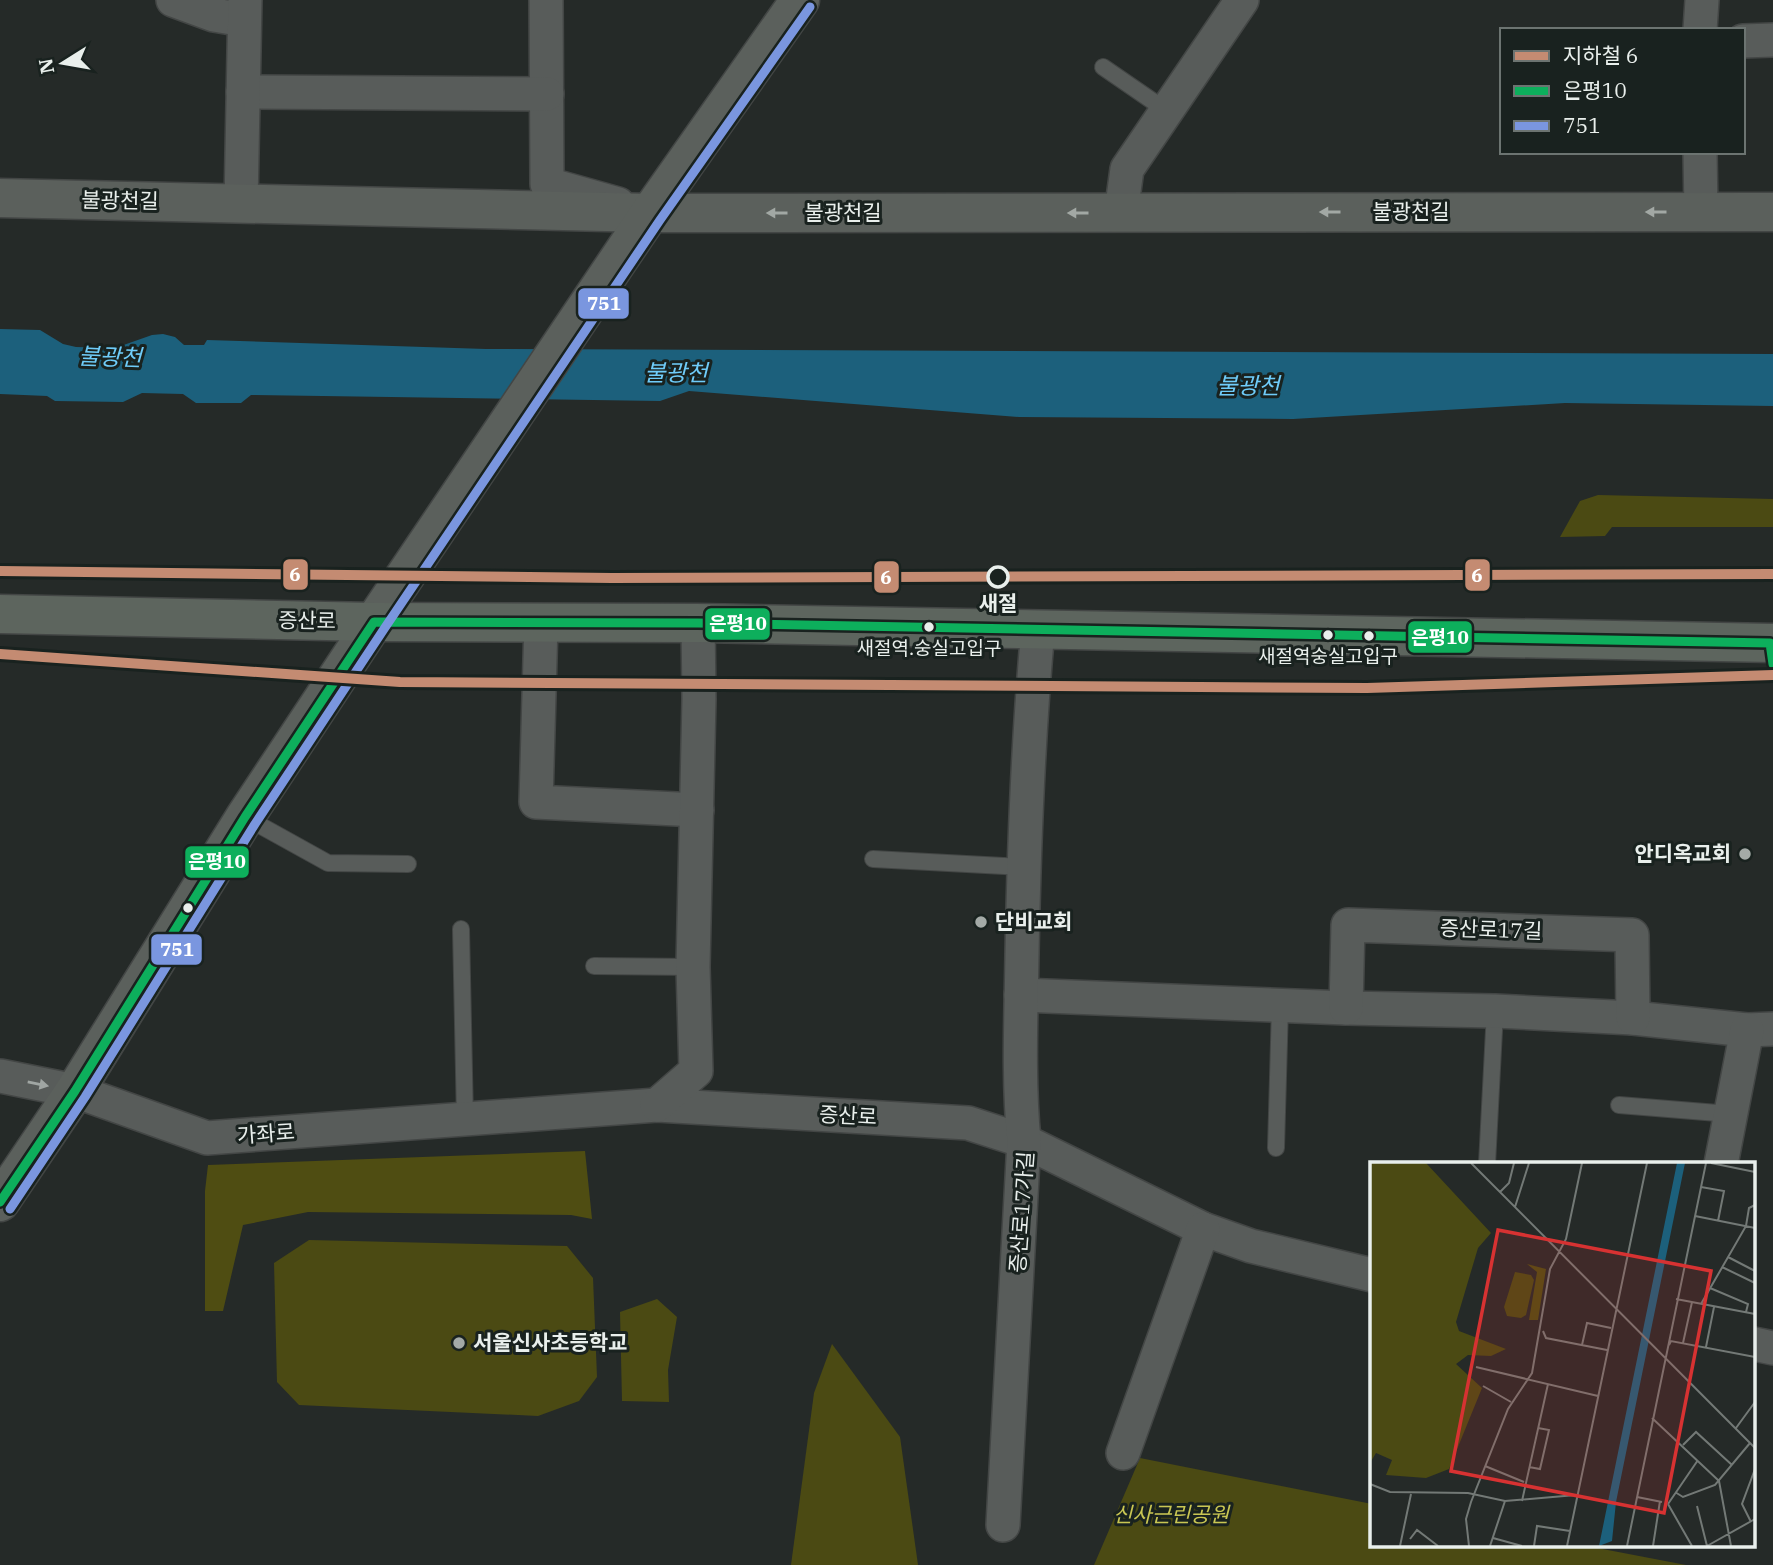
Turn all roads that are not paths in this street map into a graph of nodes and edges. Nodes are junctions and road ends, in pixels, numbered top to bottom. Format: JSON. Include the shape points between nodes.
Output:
{"nodes":[{"id":1,"x":173,"y":0,"type":"edge"},
{"id":2,"x":546,"y":0,"type":"edge"},
{"id":3,"x":800,"y":0,"type":"edge"},
{"id":4,"x":1242,"y":0,"type":"edge"},
{"id":5,"x":1702,"y":0,"type":"edge"},
{"id":6,"x":244,"y":10,"type":"edge"},
{"id":7,"x":1700,"y":28,"type":"edge"},
{"id":8,"x":1773,"y":40,"type":"edge"},
{"id":9,"x":1745,"y":41,"type":"edge"},
{"id":10,"x":1103,"y":67,"type":"dead end"},
{"id":11,"x":243,"y":92,"type":"junction"},
{"id":12,"x":547,"y":94,"type":"junction"},
{"id":13,"x":1167,"y":111,"type":"junction"},
{"id":14,"x":1700,"y":154,"type":"edge"},
{"id":15,"x":0,"y":198,"type":"edge"},
{"id":16,"x":240,"y":204,"type":"junction"},
{"id":17,"x":1121,"y":212,"type":"junction"},
{"id":18,"x":1701,"y":212,"type":"junction"},
{"id":19,"x":1773,"y":212,"type":"edge"},
{"id":20,"x":650,"y":213,"type":"junction"},
{"id":21,"x":0,"y":614,"type":"edge"},
{"id":22,"x":374,"y":622,"type":"junction"},
{"id":23,"x":541,"y":623,"type":"junction"},
{"id":24,"x":698,"y":623,"type":"junction"},
{"id":25,"x":1038,"y":629,"type":"junction"},
{"id":26,"x":1772,"y":650,"type":"edge"},
{"id":27,"x":696,"y":810,"type":"junction"},
{"id":28,"x":245,"y":817,"type":"junction"},
{"id":29,"x":873,"y":859,"type":"dead end"},
{"id":30,"x":408,"y":864,"type":"dead end"},
{"id":31,"x":1023,"y":867,"type":"junction"},
{"id":32,"x":461,"y":929,"type":"dead end"},
{"id":33,"x":594,"y":966,"type":"dead end"},
{"id":34,"x":692,"y":967,"type":"junction"},
{"id":35,"x":1021,"y":995,"type":"junction"},
{"id":36,"x":1280,"y":1006,"type":"junction"},
{"id":37,"x":1346,"y":1008,"type":"junction"},
{"id":38,"x":1495,"y":1011,"type":"junction"},
{"id":39,"x":1633,"y":1018,"type":"junction"},
{"id":40,"x":1760,"y":1030,"type":"edge"},
{"id":41,"x":0,"y":1076,"type":"edge"},
{"id":42,"x":75,"y":1091,"type":"junction"},
{"id":43,"x":657,"y":1105,"type":"junction"},
{"id":44,"x":1619,"y":1105,"type":"dead end"},
{"id":45,"x":1730,"y":1114,"type":"junction"},
{"id":46,"x":465,"y":1120,"type":"junction"},
{"id":47,"x":1024,"y":1141,"type":"junction"},
{"id":48,"x":1276,"y":1148,"type":"dead end"},
{"id":49,"x":1487,"y":1162,"type":"edge"},
{"id":50,"x":1721,"y":1162,"type":"edge"},
{"id":51,"x":0,"y":1202,"type":"edge"},
{"id":52,"x":1203,"y":1229,"type":"junction"},
{"id":53,"x":1370,"y":1275,"type":"edge"},
{"id":54,"x":1124,"y":1453,"type":"dead end"},
{"id":55,"x":1003,"y":1525,"type":"dead end"}],
"edges":[{"from":1,"to":6,"type":"street","via":[[214,15]]},
{"from":2,"to":12,"type":"street","name":"불광천길"},
{"from":3,"to":20,"type":"street"},
{"from":4,"to":13,"type":"street"},
{"from":5,"to":7,"type":"street"},
{"from":6,"to":11,"type":"street"},
{"from":8,"to":9,"type":"street"},
{"from":10,"to":13,"type":"lane"},
{"from":11,"to":12,"type":"street"},
{"from":11,"to":16,"type":"street"},
{"from":12,"to":20,"type":"street","name":"불광천길","via":[[547,184]]},
{"from":13,"to":17,"type":"street","via":[[1127,169]]},
{"from":14,"to":18,"type":"street"},
{"from":15,"to":16,"type":"street","name":"불광천길"},
{"from":16,"to":20,"type":"street","name":"불광천길"},
{"from":18,"to":17,"type":"street","name":"불광천길","one_way":true},
{"from":17,"to":20,"type":"street","name":"불광천길","one_way":true},
{"from":18,"to":19,"type":"street","name":"불광천길"},
{"from":20,"to":22,"type":"street"},
{"from":21,"to":22,"type":"main road","name":"증산로"},
{"from":22,"to":23,"type":"main road","name":"증산로"},
{"from":22,"to":28,"type":"street"},
{"from":23,"to":24,"type":"main road","name":"증산로"},
{"from":23,"to":27,"type":"street","via":[[536,802]]},
{"from":24,"to":25,"type":"main road","name":"증산로"},
{"from":24,"to":27,"type":"street"},
{"from":25,"to":26,"type":"main road","name":"증산로"},
{"from":25,"to":31,"type":"street"},
{"from":27,"to":34,"type":"street"},
{"from":28,"to":30,"type":"lane","via":[[328,863]]},
{"from":28,"to":42,"type":"street"},
{"from":29,"to":31,"type":"lane"},
{"from":31,"to":35,"type":"street"},
{"from":32,"to":46,"type":"lane"},
{"from":33,"to":34,"type":"lane"},
{"from":34,"to":43,"type":"street","via":[[696,1071]]},
{"from":35,"to":36,"type":"street"},
{"from":35,"to":47,"type":"street"},
{"from":36,"to":37,"type":"street"},
{"from":36,"to":48,"type":"lane"},
{"from":37,"to":38,"type":"street"},
{"from":37,"to":39,"type":"street","name":"증산로17길","via":[[1349,925],[1619,934],[1632,935]]},
{"from":38,"to":39,"type":"street"},
{"from":38,"to":49,"type":"lane"},
{"from":39,"to":40,"type":"street"},
{"from":40,"to":45,"type":"street"},
{"from":41,"to":42,"type":"street","name":"가좌로","one_way":true},
{"from":42,"to":46,"type":"street","name":"가좌로","via":[[207,1138]]},
{"from":42,"to":51,"type":"street"},
{"from":43,"to":46,"type":"street","name":"가좌로"},
{"from":43,"to":47,"type":"street","name":"증산로","via":[[968,1123]]},
{"from":44,"to":45,"type":"lane"},
{"from":45,"to":50,"type":"street"},
{"from":47,"to":52,"type":"street","name":"증산로17가길"},
{"from":47,"to":55,"type":"street","name":"증산로17가길"},
{"from":52,"to":53,"type":"street","name":"증산로17가길"},
{"from":52,"to":54,"type":"street"}]}
